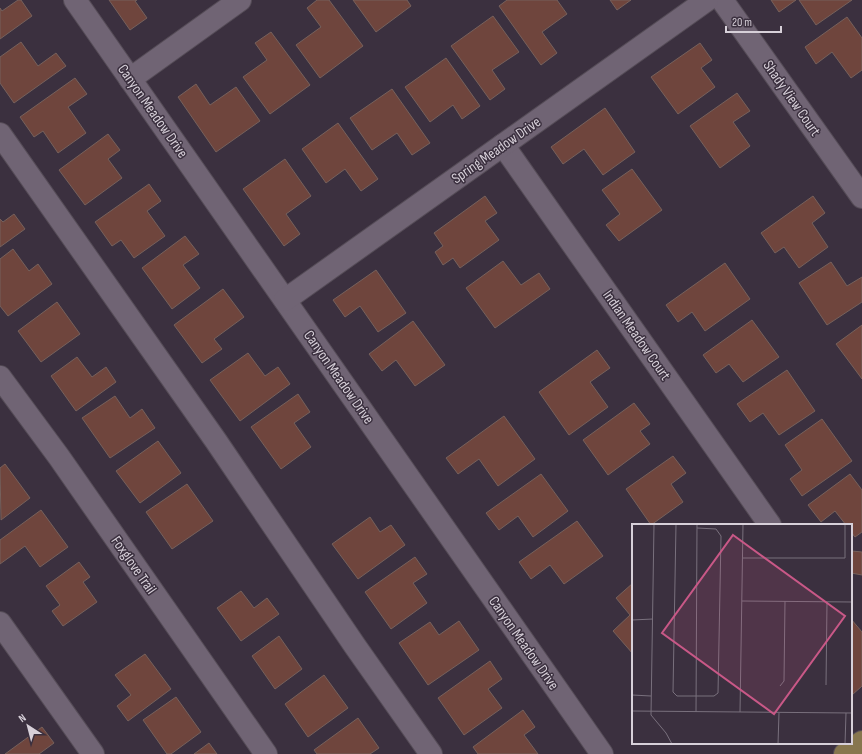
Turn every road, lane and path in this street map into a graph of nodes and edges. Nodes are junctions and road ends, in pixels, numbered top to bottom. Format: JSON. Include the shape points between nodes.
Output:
{"nodes":[{"id":1,"x":75,"y":0,"type":"edge"},
{"id":2,"x":240,"y":0,"type":"edge"},
{"id":3,"x":707,"y":0,"type":"edge"},
{"id":4,"x":722,"y":0,"type":"edge"},
{"id":5,"x":130,"y":79,"type":"junction"},
{"id":6,"x":0,"y":134,"type":"edge"},
{"id":7,"x":503,"y":145,"type":"junction"},
{"id":8,"x":862,"y":197,"type":"edge"},
{"id":9,"x":285,"y":300,"type":"junction"},
{"id":10,"x":0,"y":377,"type":"edge"},
{"id":11,"x":769,"y":524,"type":"edge"},
{"id":12,"x":0,"y":623,"type":"edge"},
{"id":13,"x":862,"y":742,"type":"edge"},
{"id":14,"x":93,"y":754,"type":"edge"},
{"id":15,"x":266,"y":754,"type":"edge"},
{"id":16,"x":431,"y":754,"type":"edge"},
{"id":17,"x":602,"y":754,"type":"edge"},
{"id":18,"x":845,"y":754,"type":"edge"}],
"edges":[{"from":1,"to":5,"type":"street","name":"Canyon Meadow Drive"},
{"from":2,"to":5,"type":"street"},
{"from":3,"to":7,"type":"street","name":"Spring Meadow Drive"},
{"from":4,"to":8,"type":"street","name":"Shady View Court"},
{"from":5,"to":9,"type":"street","name":"Canyon Meadow Drive"},
{"from":6,"to":16,"type":"street","via":[[216,441]]},
{"from":7,"to":9,"type":"street","name":"Spring Meadow Drive"},
{"from":7,"to":11,"type":"street","name":"Indian Meadow Court"},
{"from":9,"to":17,"type":"street","name":"Canyon Meadow Drive"},
{"from":10,"to":15,"type":"street","name":"Foxglove Trail","via":[[59,457]]},
{"from":12,"to":14,"type":"street"},
{"from":13,"to":18,"type":"main road"}]}
